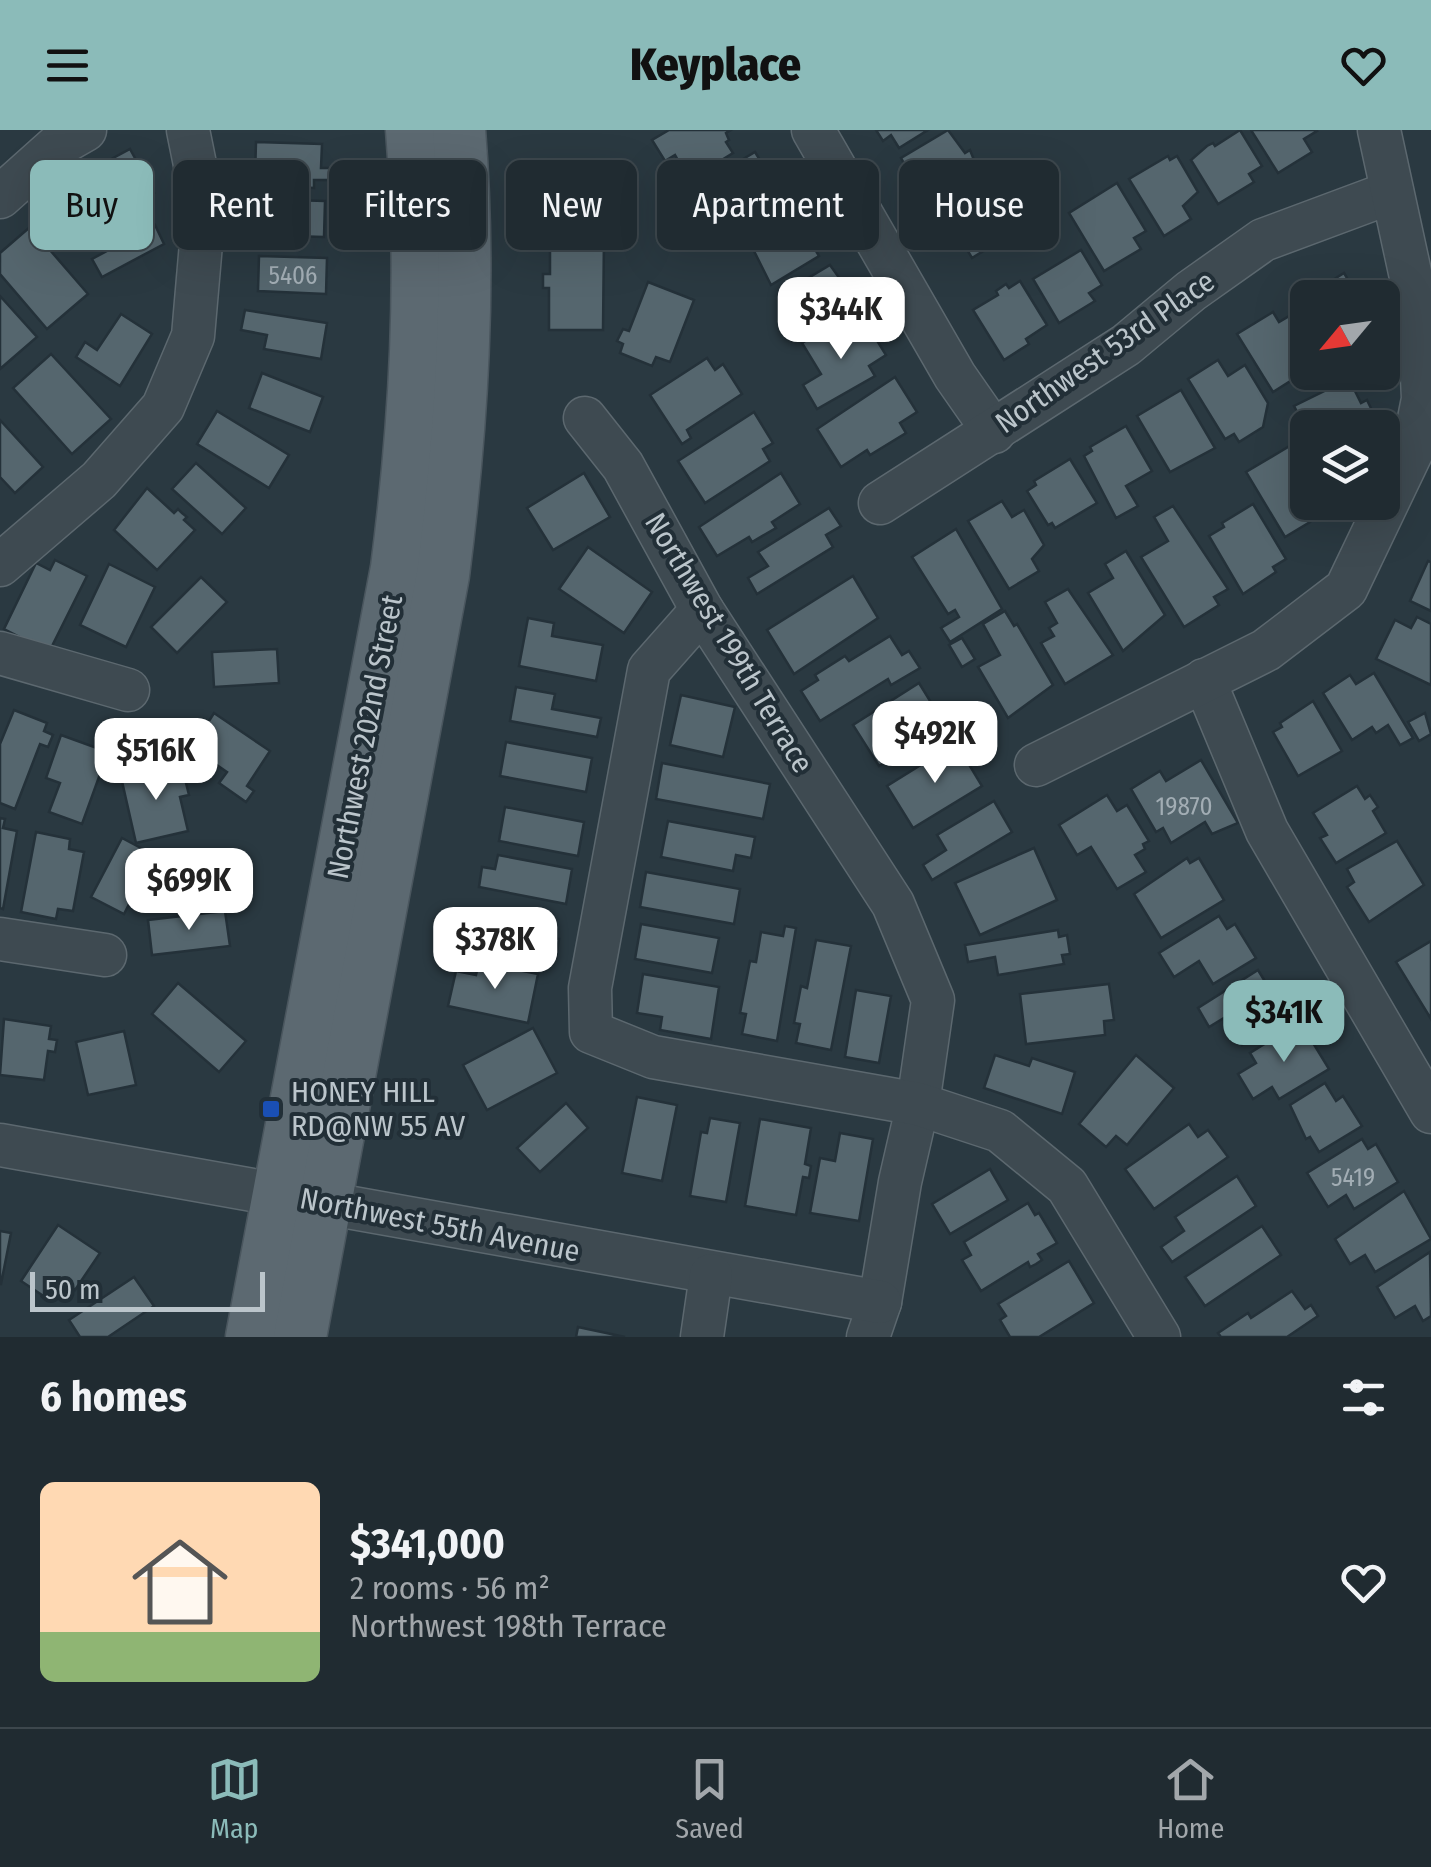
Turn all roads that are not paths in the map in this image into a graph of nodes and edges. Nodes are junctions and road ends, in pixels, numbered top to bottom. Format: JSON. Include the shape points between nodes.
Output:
{"nodes":[{"id":1,"x":85,"y":130,"type":"edge"},
{"id":2,"x":188,"y":130,"type":"edge"},
{"id":3,"x":412,"y":130,"type":"edge"},
{"id":4,"x":459,"y":130,"type":"edge"},
{"id":5,"x":813,"y":130,"type":"edge"},
{"id":6,"x":1380,"y":130,"type":"edge"},
{"id":7,"x":1392,"y":192,"type":"junction"},
{"id":8,"x":0,"y":196,"type":"edge"},
{"id":9,"x":1425,"y":314,"type":"edge"},
{"id":10,"x":584,"y":418,"type":"dead end"},
{"id":11,"x":994,"y":432,"type":"junction"},
{"id":12,"x":880,"y":503,"type":"dead end"},
{"id":13,"x":0,"y":564,"type":"edge"},
{"id":14,"x":702,"y":610,"type":"junction"},
{"id":15,"x":0,"y":653,"type":"edge"},
{"id":16,"x":1204,"y":680,"type":"junction"},
{"id":17,"x":128,"y":690,"type":"dead end"},
{"id":18,"x":1036,"y":765,"type":"dead end"},
{"id":19,"x":0,"y":940,"type":"edge"},
{"id":20,"x":105,"y":955,"type":"dead end"},
{"id":21,"x":918,"y":1104,"type":"junction"},
{"id":22,"x":1431,"y":1112,"type":"edge"},
{"id":23,"x":0,"y":1145,"type":"edge"},
{"id":24,"x":301,"y":1199,"type":"junction"},
{"id":25,"x":710,"y":1275,"type":"junction"},
{"id":26,"x":874,"y":1320,"type":"edge"},
{"id":27,"x":252,"y":1337,"type":"edge"},
{"id":28,"x":300,"y":1337,"type":"edge"},
{"id":29,"x":702,"y":1337,"type":"edge"},
{"id":30,"x":1160,"y":1337,"type":"edge"}],
"edges":[{"from":1,"to":8,"type":"street"},
{"from":2,"to":13,"type":"street","via":[[204,210],[193,336],[163,407],[99,480]]},
{"from":3,"to":24,"type":"main road","name":"Northwest 202nd Street","via":[[419,220],[412,449]]},
{"from":4,"to":24,"type":"main road","name":"Northwest 202nd Street","via":[[466,338],[444,576]]},
{"from":5,"to":11,"type":"street"},
{"from":6,"to":7,"type":"street"},
{"from":7,"to":9,"type":"street"},
{"from":7,"to":11,"type":"street","name":"Northwest 53rd Place","via":[[1263,240],[1126,345]]},
{"from":9,"to":16,"type":"street","via":[[1423,399],[1412,449],[1346,589],[1266,650]]},
{"from":10,"to":14,"type":"street","name":"Northwest 199th Terrace","via":[[623,466]]},
{"from":11,"to":12,"type":"street","name":"Northwest 53rd Place"},
{"from":14,"to":21,"type":"street","name":"Northwest 199th Terrace","via":[[892,904],[933,1000]]},
{"from":14,"to":21,"type":"street","via":[[649,670],[590,988],[591,1032],[654,1057]]},
{"from":15,"to":17,"type":"street"},
{"from":16,"to":18,"type":"street"},
{"from":16,"to":22,"type":"street","via":[[1267,832]]},
{"from":19,"to":20,"type":"street"},
{"from":21,"to":26,"type":"street","name":"Northwest 199th Terrace"},
{"from":21,"to":30,"type":"street","via":[[1000,1131],[1067,1186]]},
{"from":23,"to":24,"type":"street","name":"Northwest 55th Avenue"},
{"from":24,"to":25,"type":"street","name":"Northwest 55th Avenue"},
{"from":24,"to":27,"type":"main road","name":"Northwest 202nd Street"},
{"from":24,"to":28,"type":"main road","name":"Northwest 202nd Street"},
{"from":25,"to":26,"type":"street","name":"Northwest 55th Avenue"},
{"from":25,"to":29,"type":"street"}]}
